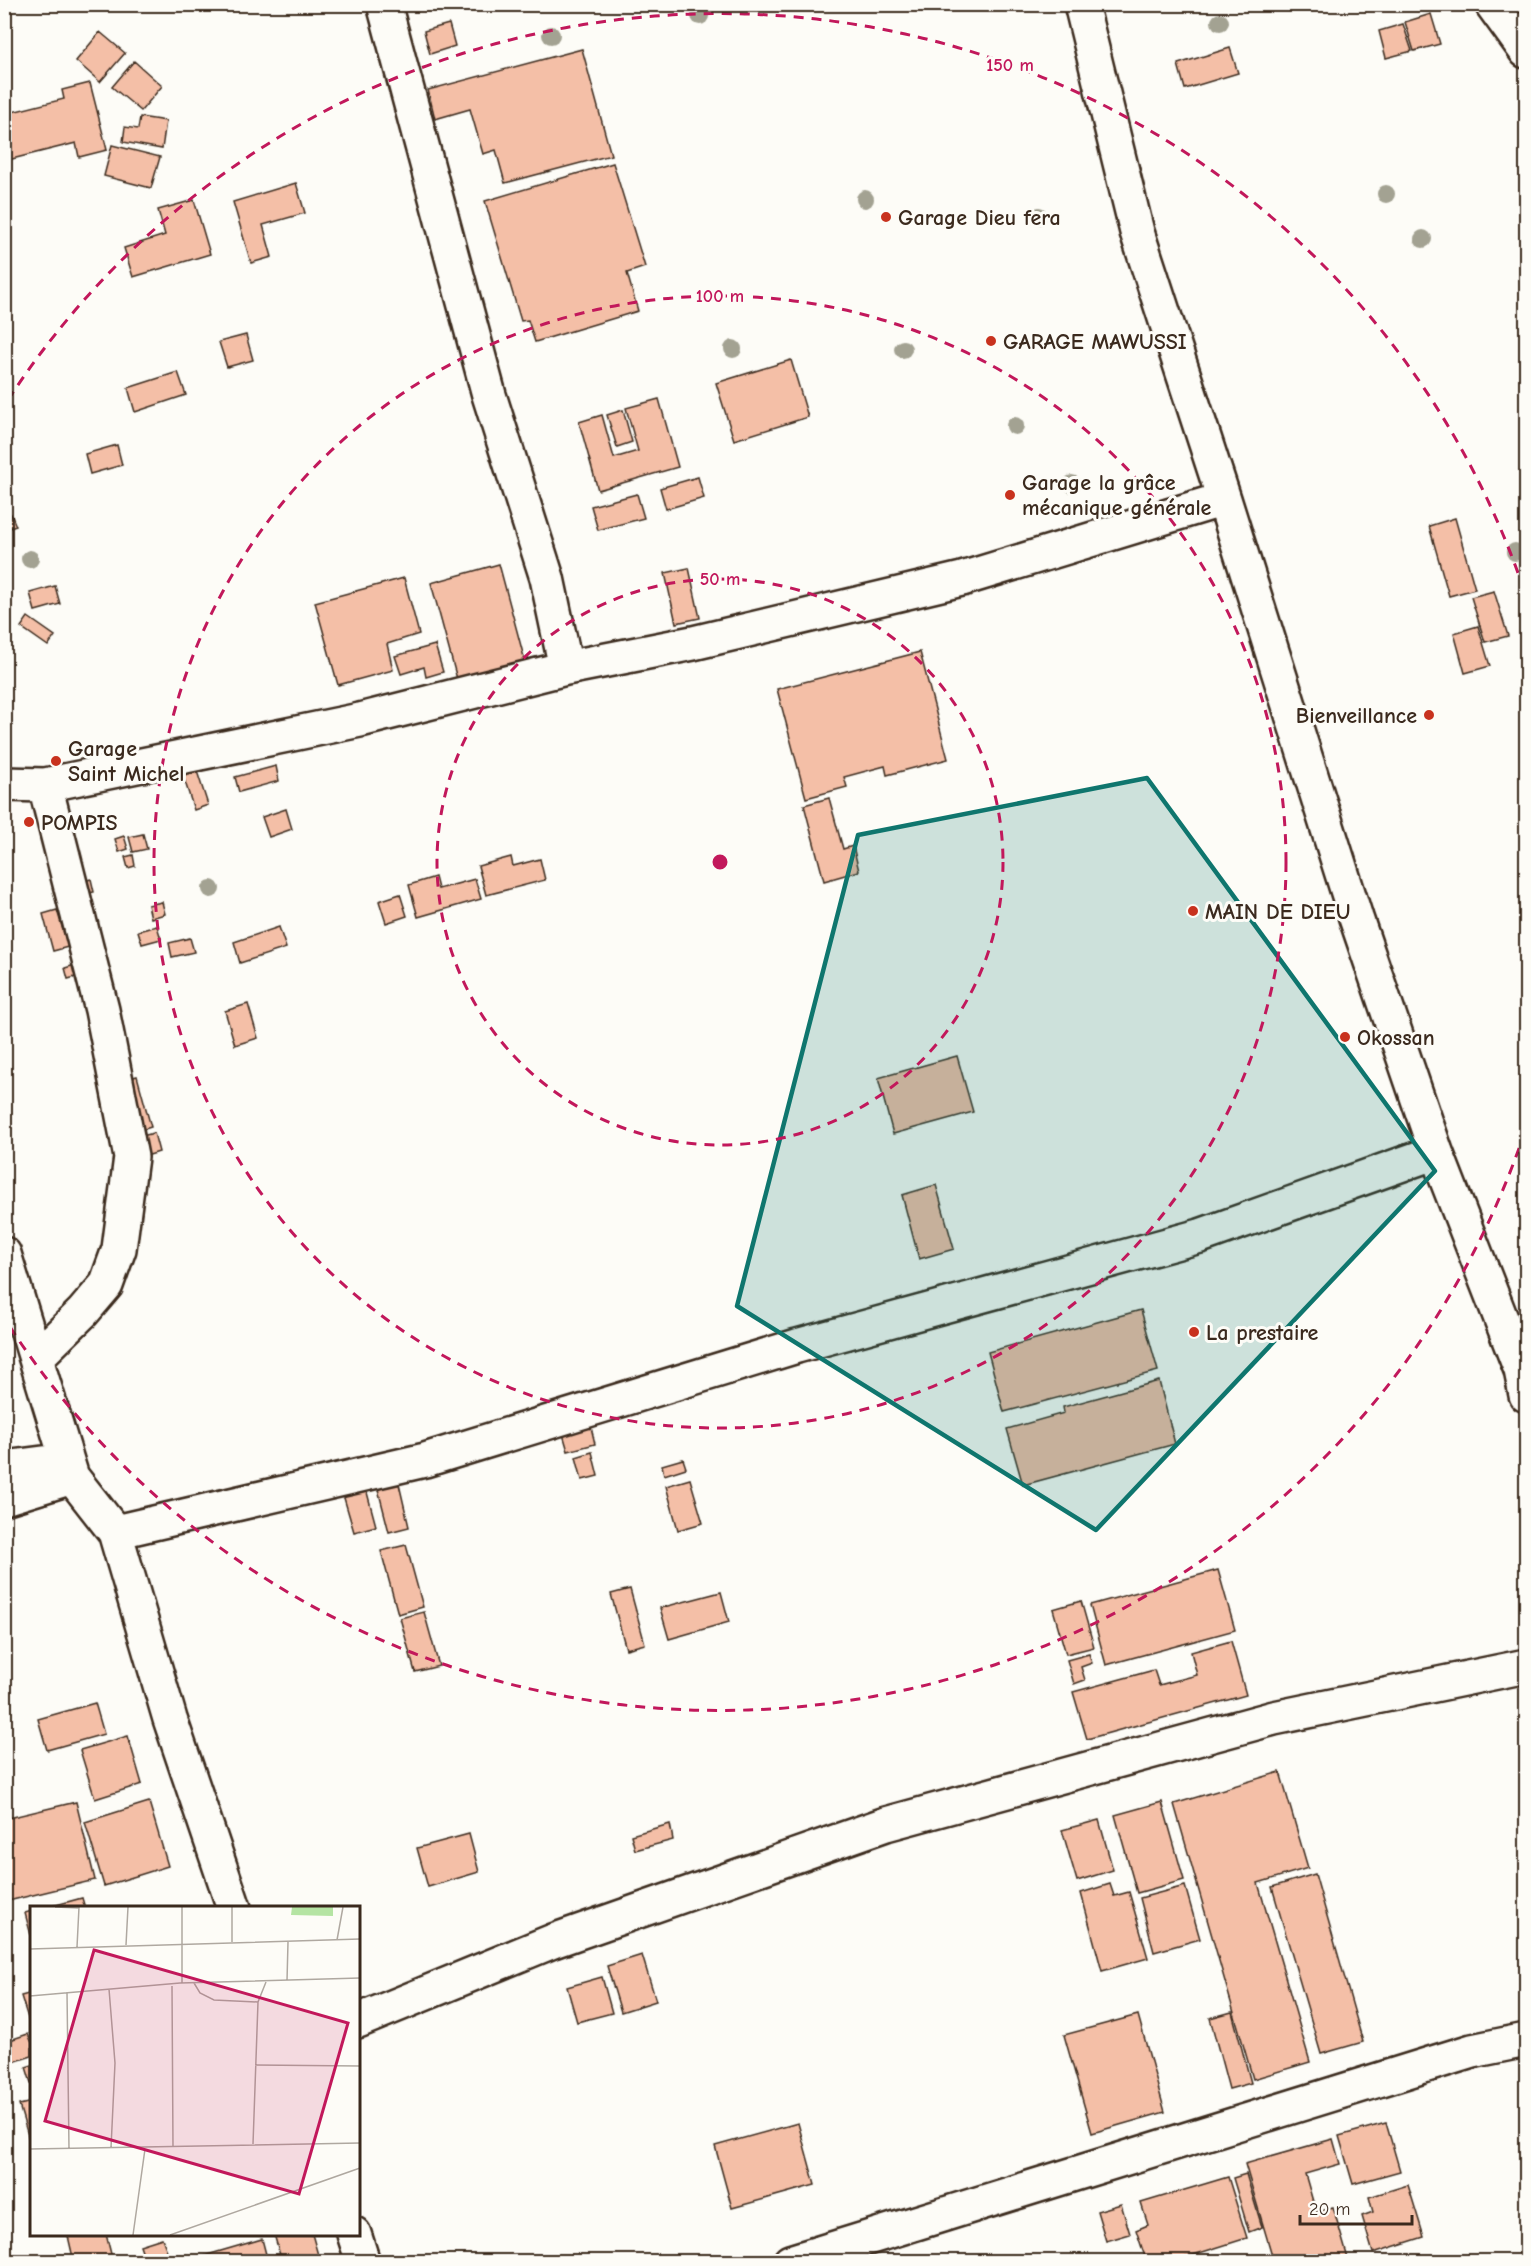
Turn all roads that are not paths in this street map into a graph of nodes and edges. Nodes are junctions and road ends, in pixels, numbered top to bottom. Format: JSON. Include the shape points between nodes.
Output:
{"nodes":[{"id":1,"x":384,"y":4,"type":"edge"},
{"id":2,"x":1081,"y":4,"type":"edge"},
{"id":3,"x":1492,"y":4,"type":"edge"},
{"id":4,"x":1527,"y":51,"type":"edge"},
{"id":5,"x":1224,"y":499,"type":"junction"},
{"id":6,"x":566,"y":668,"type":"junction"},
{"id":7,"x":4,"y":784,"type":"edge"},
{"id":8,"x":45,"y":785,"type":"junction"},
{"id":9,"x":1436,"y":1152,"type":"junction"},
{"id":10,"x":4,"y":1254,"type":"edge"},
{"id":11,"x":36,"y":1358,"type":"junction"},
{"id":12,"x":1525,"y":1378,"type":"edge"},
{"id":13,"x":4,"y":1468,"type":"edge"},
{"id":14,"x":69,"y":1469,"type":"junction"},
{"id":15,"x":4,"y":1498,"type":"edge"},
{"id":16,"x":115,"y":1532,"type":"junction"},
{"id":17,"x":1527,"y":1666,"type":"edge"},
{"id":18,"x":233,"y":1906,"type":"edge"},
{"id":19,"x":360,"y":2020,"type":"edge"},
{"id":20,"x":1527,"y":2040,"type":"edge"},
{"id":21,"x":354,"y":2236,"type":"edge"},
{"id":22,"x":363,"y":2262,"type":"edge"},
{"id":23,"x":790,"y":2262,"type":"edge"}],
"edges":[{"from":1,"to":6,"type":"street","via":[[489,395],[548,578]]},
{"from":2,"to":5,"type":"street","via":[[1137,232]]},
{"from":3,"to":4,"type":"street"},
{"from":5,"to":6,"type":"street","via":[[962,579],[693,643]]},
{"from":5,"to":9,"type":"street","via":[[1356,918]]},
{"from":6,"to":8,"type":"street","via":[[360,720]]},
{"from":7,"to":8,"type":"street"},
{"from":8,"to":11,"type":"street","via":[[102,1010],[131,1157],[119,1249],[106,1285]]},
{"from":9,"to":12,"type":"street"},
{"from":9,"to":16,"type":"street","via":[[1200,1236],[797,1346],[425,1460]]},
{"from":10,"to":11,"type":"street"},
{"from":11,"to":14,"type":"street"},
{"from":13,"to":14,"type":"street"},
{"from":14,"to":15,"type":"street"},
{"from":14,"to":16,"type":"street"},
{"from":16,"to":18,"type":"street","via":[[170,1719]]},
{"from":17,"to":19,"type":"street","via":[[1274,1718],[886,1824],[553,1941]]},
{"from":20,"to":23,"type":"street","via":[[1472,2051]]},
{"from":21,"to":22,"type":"street"}]}
